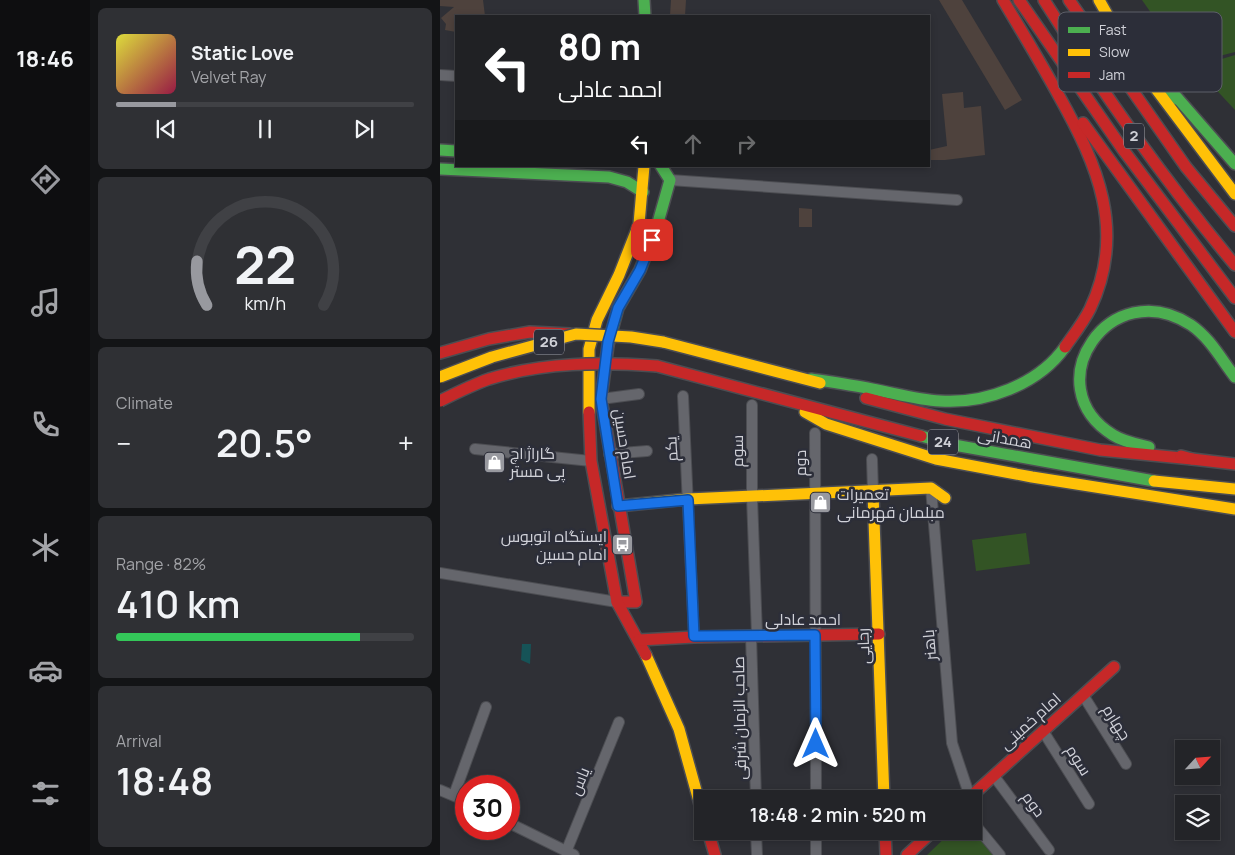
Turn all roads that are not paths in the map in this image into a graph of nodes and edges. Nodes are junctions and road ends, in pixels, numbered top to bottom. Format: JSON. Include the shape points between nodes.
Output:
{"nodes":[{"id":1,"x":644,"y":0,"type":"edge"},
{"id":2,"x":1003,"y":0,"type":"edge"},
{"id":3,"x":1019,"y":0,"type":"edge"},
{"id":4,"x":1044,"y":0,"type":"edge"},
{"id":5,"x":1069,"y":0,"type":"edge"},
{"id":6,"x":1100,"y":0,"type":"edge"},
{"id":7,"x":1077,"y":12,"type":"edge"},
{"id":8,"x":1107,"y":12,"type":"edge"},
{"id":9,"x":1110,"y":12,"type":"edge"},
{"id":10,"x":645,"y":15,"type":"edge"},
{"id":11,"x":1058,"y":23,"type":"edge"},
{"id":12,"x":1058,"y":59,"type":"edge"},
{"id":13,"x":440,"y":75,"type":"edge"},
{"id":14,"x":455,"y":76,"type":"edge"},
{"id":15,"x":1050,"y":78,"type":"junction"},
{"id":16,"x":1058,"y":89,"type":"edge"},
{"id":17,"x":1060,"y":92,"type":"edge"},
{"id":18,"x":1081,"y":92,"type":"edge"},
{"id":19,"x":1103,"y":92,"type":"edge"},
{"id":20,"x":1133,"y":92,"type":"edge"},
{"id":21,"x":1158,"y":92,"type":"edge"},
{"id":22,"x":1174,"y":94,"type":"joint"},
{"id":23,"x":440,"y":150,"type":"edge"},
{"id":24,"x":455,"y":150,"type":"edge"},
{"id":25,"x":1235,"y":164,"type":"edge"},
{"id":26,"x":620,"y":167,"type":"edge"},
{"id":27,"x":644,"y":167,"type":"edge"},
{"id":28,"x":662,"y":167,"type":"edge"},
{"id":29,"x":440,"y":169,"type":"edge"},
{"id":30,"x":508,"y":170,"type":"edge"},
{"id":31,"x":609,"y":176,"type":"junction"},
{"id":32,"x":1235,"y":178,"type":"edge"},
{"id":33,"x":670,"y":180,"type":"junction"},
{"id":34,"x":643,"y":192,"type":"junction"},
{"id":35,"x":1235,"y":194,"type":"edge"},
{"id":36,"x":957,"y":200,"type":"dead end"},
{"id":37,"x":1235,"y":226,"type":"edge"},
{"id":38,"x":1235,"y":265,"type":"edge"},
{"id":39,"x":1235,"y":298,"type":"edge"},
{"id":40,"x":1235,"y":332,"type":"edge"},
{"id":41,"x":576,"y":334,"type":"junction"},
{"id":42,"x":1207,"y":339,"type":"junction"},
{"id":43,"x":662,"y":342,"type":"joint"},
{"id":44,"x":444,"y":353,"type":"edge"},
{"id":45,"x":1235,"y":364,"type":"edge"},
{"id":46,"x":657,"y":366,"type":"joint"},
{"id":47,"x":440,"y":377,"type":"edge"},
{"id":48,"x":1235,"y":377,"type":"edge"},
{"id":49,"x":810,"y":379,"type":"junction"},
{"id":50,"x":639,"y":394,"type":"dead end"},
{"id":51,"x":683,"y":396,"type":"dead end"},
{"id":52,"x":778,"y":398,"type":"junction"},
{"id":53,"x":601,"y":399,"type":"junction"},
{"id":54,"x":440,"y":400,"type":"edge"},
{"id":55,"x":752,"y":405,"type":"dead end"},
{"id":56,"x":815,"y":433,"type":"dead end"},
{"id":57,"x":474,"y":449,"type":"dead end"},
{"id":58,"x":647,"y":452,"type":"dead end"},
{"id":59,"x":609,"y":454,"type":"junction"},
{"id":60,"x":872,"y":459,"type":"dead end"},
{"id":61,"x":1192,"y":459,"type":"junction"},
{"id":62,"x":591,"y":461,"type":"junction"},
{"id":63,"x":1235,"y":464,"type":"edge"},
{"id":64,"x":931,"y":488,"type":"junction"},
{"id":65,"x":1235,"y":489,"type":"edge"},
{"id":66,"x":873,"y":492,"type":"junction"},
{"id":67,"x":815,"y":494,"type":"junction"},
{"id":68,"x":752,"y":497,"type":"junction"},
{"id":69,"x":944,"y":498,"type":"dead end"},
{"id":70,"x":688,"y":500,"type":"junction"},
{"id":71,"x":618,"y":506,"type":"junction"},
{"id":72,"x":1235,"y":509,"type":"edge"},
{"id":73,"x":440,"y":573,"type":"edge"},
{"id":74,"x":617,"y":602,"type":"junction"},
{"id":75,"x":879,"y":634,"type":"junction"},
{"id":76,"x":815,"y":635,"type":"junction"},
{"id":77,"x":694,"y":636,"type":"junction"},
{"id":78,"x":754,"y":636,"type":"junction"},
{"id":79,"x":639,"y":640,"type":"junction"},
{"id":80,"x":1114,"y":667,"type":"dead end"},
{"id":81,"x":1083,"y":695,"type":"junction"},
{"id":82,"x":486,"y":707,"type":"dead end"},
{"id":83,"x":619,"y":722,"type":"dead end"},
{"id":84,"x":1043,"y":731,"type":"junction"},
{"id":85,"x":1126,"y":764,"type":"dead end"},
{"id":86,"x":994,"y":776,"type":"junction"},
{"id":87,"x":440,"y":790,"type":"edge"},
{"id":88,"x":696,"y":790,"type":"edge"},
{"id":89,"x":756,"y":790,"type":"edge"},
{"id":90,"x":816,"y":790,"type":"edge"},
{"id":91,"x":884,"y":790,"type":"edge"},
{"id":92,"x":967,"y":790,"type":"edge"},
{"id":93,"x":978,"y":790,"type":"edge"},
{"id":94,"x":454,"y":795,"type":"joint"},
{"id":95,"x":1089,"y":804,"type":"dead end"},
{"id":96,"x":520,"y":828,"type":"edge"},
{"id":97,"x":982,"y":833,"type":"edge"},
{"id":98,"x":711,"y":840,"type":"edge"},
{"id":99,"x":756,"y":840,"type":"edge"},
{"id":100,"x":816,"y":840,"type":"edge"},
{"id":101,"x":885,"y":840,"type":"edge"},
{"id":102,"x":923,"y":840,"type":"edge"},
{"id":103,"x":1049,"y":850,"type":"dead end"},
{"id":104,"x":570,"y":853,"type":"edge"},
{"id":105,"x":715,"y":855,"type":"edge"},
{"id":106,"x":757,"y":855,"type":"edge"},
{"id":107,"x":816,"y":855,"type":"edge"},
{"id":108,"x":886,"y":855,"type":"edge"},
{"id":109,"x":907,"y":855,"type":"edge"},
{"id":110,"x":1000,"y":855,"type":"edge"}],
"edges":[{"from":1,"to":10,"type":"main road"},
{"from":2,"to":15,"type":"main road"},
{"from":3,"to":12,"type":"main road"},
{"from":4,"to":11,"type":"main road","number":"2"},
{"from":5,"to":7,"type":"main road","number":"2"},
{"from":6,"to":8,"type":"main road"},
{"from":6,"to":9,"type":"main road"},
{"from":13,"to":14,"type":"street"},
{"from":15,"to":16,"type":"main road"},
{"from":15,"to":49,"type":"main road","via":[[1085,145],[1100,184],[1107,225],[1107,249],[1101,279],[1079,331],[1050,365],[1025,382],[995,394],[959,401],[923,399]]},
{"from":17,"to":40,"type":"main road"},
{"from":18,"to":39,"type":"main road"},
{"from":19,"to":38,"type":"main road","number":"2","via":[[1156,167]]},
{"from":20,"to":37,"type":"main road","number":"2","via":[[1186,167]]},
{"from":21,"to":35,"type":"main road"},
{"from":22,"to":25,"type":"main road"},
{"from":22,"to":32,"type":"main road"},
{"from":23,"to":24,"type":"main road"},
{"from":26,"to":31,"type":"main road"},
{"from":27,"to":34,"type":"main road","name":"امام حسین"},
{"from":28,"to":33,"type":"main road"},
{"from":29,"to":30,"type":"main road"},
{"from":30,"to":31,"type":"main road"},
{"from":31,"to":34,"type":"main road","via":[[626,180]]},
{"from":33,"to":36,"type":"street"},
{"from":33,"to":53,"type":"main road","name":"امام حسین","via":[[640,270],[618,308],[608,342]]},
{"from":34,"to":62,"type":"main road","name":"امام حسین","via":[[639,224],[589,349]]},
{"from":41,"to":43,"type":"main road","number":"26","bridge":true},
{"from":41,"to":44,"type":"main road","via":[[530,332],[489,339]]},
{"from":41,"to":47,"type":"main road","number":"26","bridge":true,"via":[[492,356]]},
{"from":42,"to":45,"type":"main road"},
{"from":42,"to":48,"type":"main road"},
{"from":42,"to":61,"type":"main road","via":[[1169,314],[1148,310],[1125,314],[1102,328],[1086,349],[1080,374],[1083,398],[1091,416],[1111,434]]},
{"from":43,"to":49,"type":"main road","name":"همدانی","number":"24"},
{"from":46,"to":52,"type":"main road","name":"همدانی","number":"24"},
{"from":46,"to":54,"type":"main road","number":"26","bridge":true,"via":[[568,364],[520,371],[496,377]]},
{"from":49,"to":61,"type":"main road","name":"همدانی","number":"24","via":[[844,392],[945,420],[1100,450]]},
{"from":50,"to":53,"type":"street"},
{"from":51,"to":70,"type":"street","name":"یکم"},
{"from":52,"to":65,"type":"main road","name":"همدانی","number":"24","via":[[954,445],[1147,480]]},
{"from":52,"to":72,"type":"main road","via":[[826,424],[936,459]]},
{"from":53,"to":59,"type":"main road","name":"امام حسین"},
{"from":55,"to":68,"type":"street","name":"سوم"},
{"from":56,"to":67,"type":"street","name":"دوم"},
{"from":57,"to":62,"type":"street"},
{"from":58,"to":59,"type":"street"},
{"from":59,"to":71,"type":"main road","name":"امام حسین"},
{"from":60,"to":66,"type":"street"},
{"from":61,"to":63,"type":"main road","number":"24"},
{"from":62,"to":74,"type":"main road","name":"امام حسین"},
{"from":64,"to":66,"type":"main road"},
{"from":64,"to":69,"type":"main road"},
{"from":64,"to":92,"type":"street","name":"باهنر","via":[[952,743]]},
{"from":66,"to":67,"type":"main road"},
{"from":66,"to":75,"type":"main road","name":"رجایی"},
{"from":67,"to":68,"type":"main road"},
{"from":67,"to":76,"type":"street","name":"دوم"},
{"from":68,"to":70,"type":"main road"},
{"from":68,"to":78,"type":"street","name":"سوم"},
{"from":70,"to":71,"type":"main road"},
{"from":70,"to":77,"type":"street","name":"یکم"},
{"from":71,"to":74,"type":"main road","name":"امام حسین","via":[[636,602]]},
{"from":73,"to":74,"type":"street"},
{"from":74,"to":79,"type":"main road","name":"امام حسین"},
{"from":75,"to":76,"type":"main road","name":"احمد عادلی"},
{"from":75,"to":91,"type":"main road","name":"رجایی"},
{"from":76,"to":78,"type":"main road","name":"احمد عادلی"},
{"from":76,"to":90,"type":"street","name":"دوم"},
{"from":77,"to":78,"type":"main road","name":"احمد عادلی"},
{"from":77,"to":79,"type":"main road","name":"احمد عادلی"},
{"from":78,"to":89,"type":"street","name":"صاحب الزمان شرقی"},
{"from":79,"to":88,"type":"main road","name":"امام حسین","via":[[679,729]]},
{"from":80,"to":81,"type":"main road","name":"امام خمینی"},
{"from":81,"to":84,"type":"main road","name":"امام خمینی"},
{"from":81,"to":85,"type":"street","name":"چهارم"},
{"from":82,"to":94,"type":"street"},
{"from":83,"to":104,"type":"street","name":"یاس"},
{"from":84,"to":86,"type":"main road","name":"امام خمینی"},
{"from":84,"to":95,"type":"street","name":"سوم"},
{"from":86,"to":93,"type":"main road","name":"امام خمینی"},
{"from":86,"to":103,"type":"street","name":"دوم"},
{"from":87,"to":94,"type":"street"},
{"from":96,"to":104,"type":"street"},
{"from":97,"to":110,"type":"street"},
{"from":98,"to":105,"type":"main road"},
{"from":99,"to":106,"type":"street"},
{"from":100,"to":107,"type":"street"},
{"from":101,"to":108,"type":"main road"},
{"from":102,"to":109,"type":"main road"}]}
